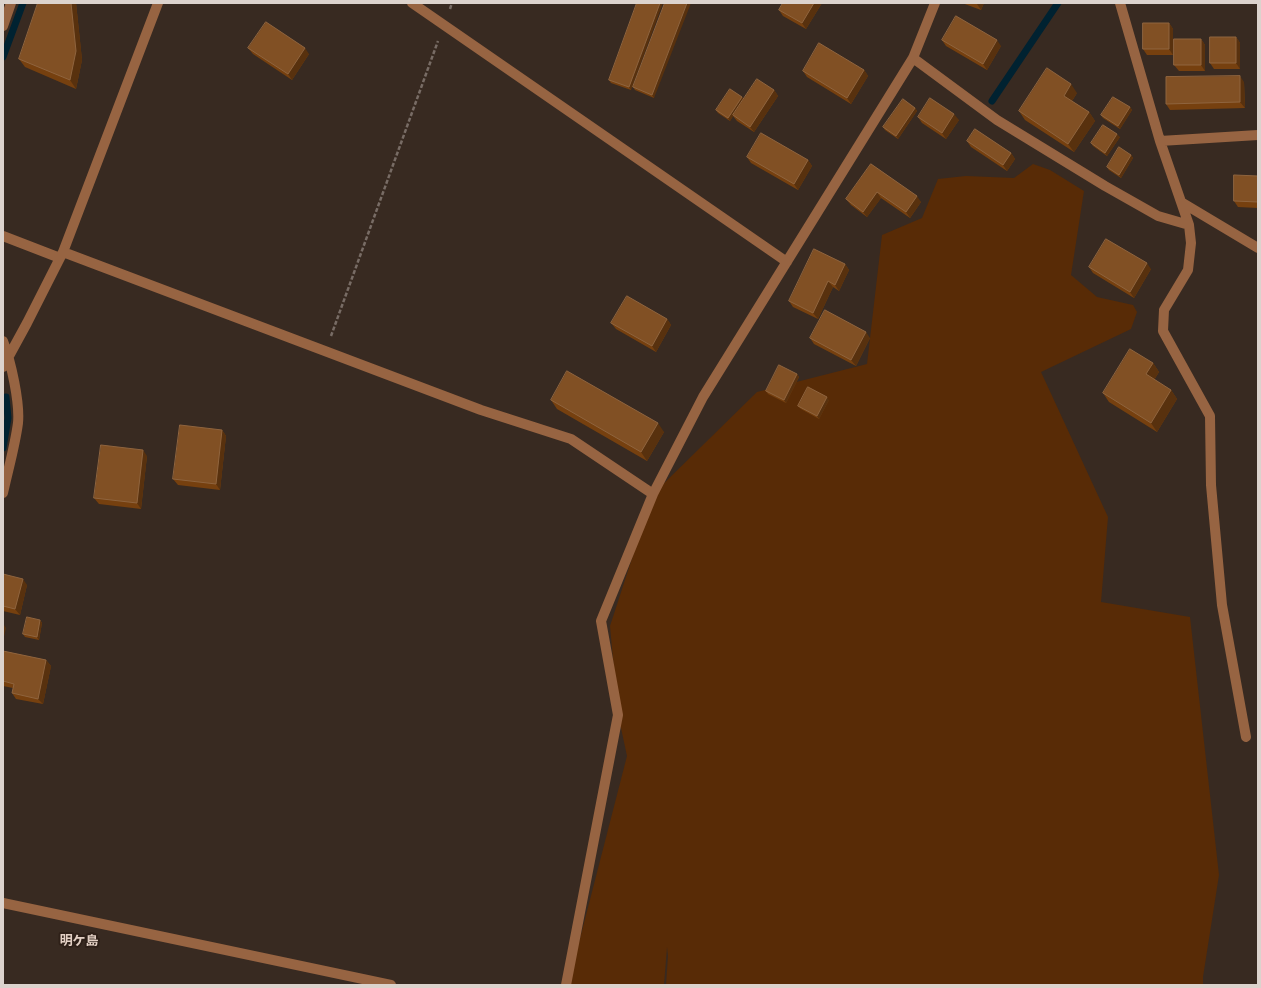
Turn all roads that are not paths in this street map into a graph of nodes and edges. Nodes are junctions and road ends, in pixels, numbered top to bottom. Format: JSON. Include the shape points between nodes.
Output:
{"nodes":[{"id":1,"x":11,"y":3,"type":"edge"},
{"id":2,"x":158,"y":3,"type":"edge"},
{"id":3,"x":412,"y":3,"type":"edge"},
{"id":4,"x":935,"y":3,"type":"edge"},
{"id":5,"x":1120,"y":3,"type":"edge"},
{"id":6,"x":3,"y":26,"type":"edge"},
{"id":7,"x":913,"y":58,"type":"junction"},
{"id":8,"x":1258,"y":135,"type":"edge"},
{"id":9,"x":1160,"y":141,"type":"junction"},
{"id":10,"x":1182,"y":202,"type":"junction"},
{"id":11,"x":1189,"y":226,"type":"junction"},
{"id":12,"x":3,"y":236,"type":"edge"},
{"id":13,"x":1258,"y":248,"type":"edge"},
{"id":14,"x":61,"y":255,"type":"junction"},
{"id":15,"x":786,"y":262,"type":"junction"},
{"id":16,"x":3,"y":341,"type":"edge"},
{"id":17,"x":9,"y":356,"type":"junction"},
{"id":18,"x":3,"y":366,"type":"edge"},
{"id":19,"x":3,"y":493,"type":"edge"},
{"id":20,"x":653,"y":494,"type":"junction"},
{"id":21,"x":1246,"y":737,"type":"dead end"},
{"id":22,"x":3,"y":903,"type":"edge"},
{"id":23,"x":391,"y":985,"type":"edge"},
{"id":24,"x":566,"y":985,"type":"edge"}],
"edges":[{"from":1,"to":6,"type":"street"},
{"from":2,"to":14,"type":"street"},
{"from":3,"to":15,"type":"street"},
{"from":4,"to":7,"type":"street"},
{"from":5,"to":9,"type":"street"},
{"from":7,"to":11,"type":"street","via":[[1004,124],[1105,186],[1158,216]]},
{"from":7,"to":15,"type":"street"},
{"from":8,"to":9,"type":"street"},
{"from":9,"to":10,"type":"street"},
{"from":10,"to":11,"type":"street"},
{"from":10,"to":13,"type":"street"},
{"from":11,"to":21,"type":"street","via":[[1191,243],[1188,270],[1164,310],[1163,331],[1210,416],[1211,485],[1222,605]]},
{"from":12,"to":14,"type":"street"},
{"from":14,"to":17,"type":"street"},
{"from":14,"to":20,"type":"street","via":[[481,410],[571,439]]},
{"from":15,"to":20,"type":"street","via":[[703,397]]},
{"from":16,"to":17,"type":"street"},
{"from":17,"to":18,"type":"street"},
{"from":17,"to":19,"type":"street","via":[[18,422]]},
{"from":20,"to":24,"type":"street","via":[[601,621],[618,714]]},
{"from":22,"to":23,"type":"street"}]}
